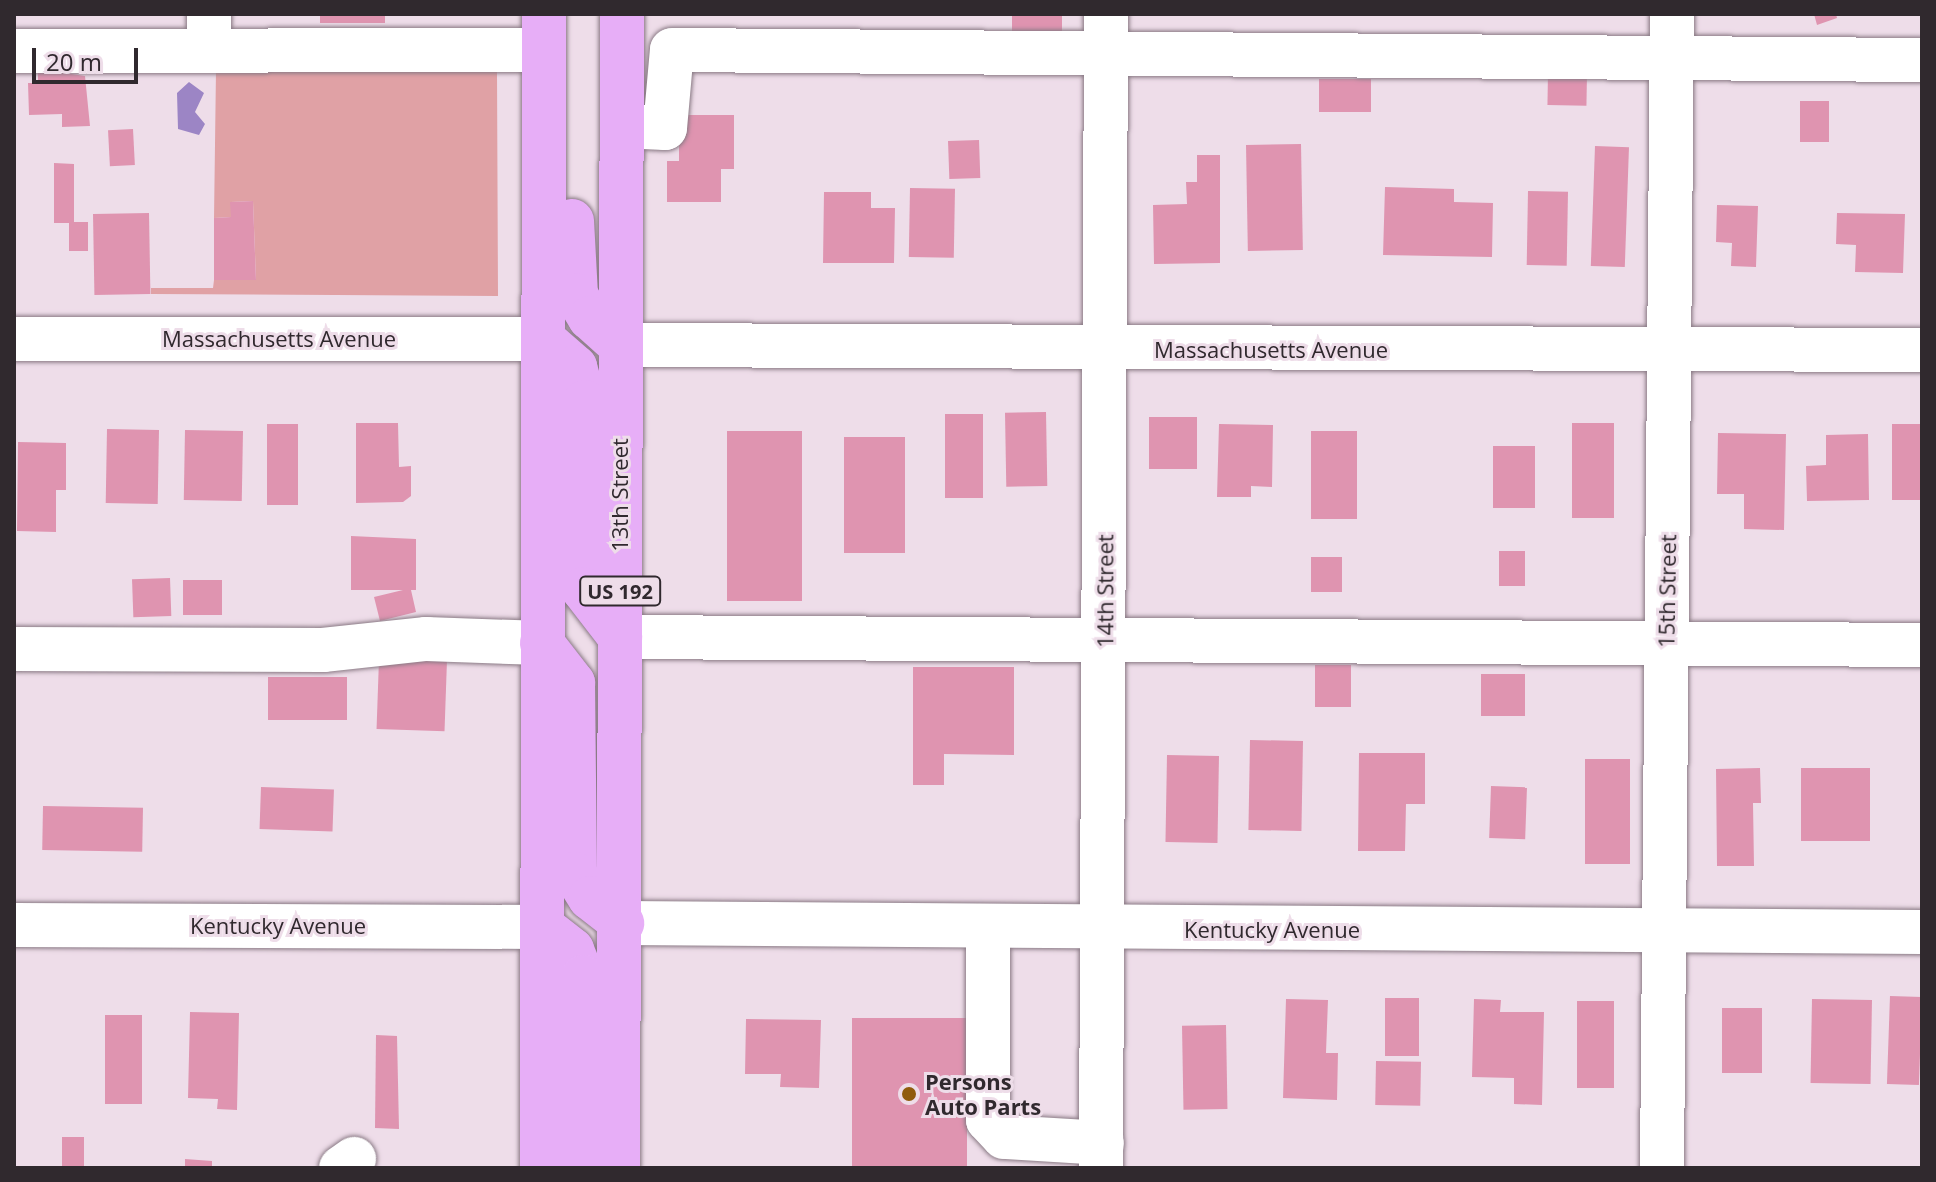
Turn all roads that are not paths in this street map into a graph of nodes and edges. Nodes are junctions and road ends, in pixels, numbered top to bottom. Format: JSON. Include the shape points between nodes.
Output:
{"nodes":[{"id":1,"x":622,"y":14,"type":"edge"},
{"id":2,"x":1672,"y":14,"type":"edge"},
{"id":3,"x":209,"y":32,"type":"edge"},
{"id":4,"x":544,"y":32,"type":"edge"},
{"id":5,"x":1106,"y":35,"type":"edge"},
{"id":6,"x":14,"y":51,"type":"edge"},
{"id":7,"x":1671,"y":59,"type":"junction"},
{"id":8,"x":1922,"y":60,"type":"edge"},
{"id":9,"x":622,"y":126,"type":"junction"},
{"id":10,"x":14,"y":339,"type":"edge"},
{"id":11,"x":543,"y":339,"type":"junction"},
{"id":12,"x":620,"y":345,"type":"junction"},
{"id":13,"x":1105,"y":349,"type":"junction"},
{"id":14,"x":1670,"y":350,"type":"junction"},
{"id":15,"x":1922,"y":350,"type":"edge"},
{"id":16,"x":620,"y":637,"type":"junction"},
{"id":17,"x":542,"y":643,"type":"junction"},
{"id":18,"x":1104,"y":643,"type":"junction"},
{"id":19,"x":1666,"y":644,"type":"junction"},
{"id":20,"x":1922,"y":645,"type":"edge"},
{"id":21,"x":14,"y":649,"type":"edge"},
{"id":22,"x":622,"y":923,"type":"junction"},
{"id":23,"x":14,"y":925,"type":"edge"},
{"id":24,"x":543,"y":927,"type":"junction"},
{"id":25,"x":988,"y":928,"type":"junction"},
{"id":26,"x":1103,"y":929,"type":"junction"},
{"id":27,"x":1661,"y":932,"type":"junction"},
{"id":28,"x":1922,"y":932,"type":"edge"},
{"id":29,"x":1102,"y":1156,"type":"edge"},
{"id":30,"x":542,"y":1168,"type":"edge"},
{"id":31,"x":581,"y":1168,"type":"edge"},
{"id":32,"x":618,"y":1168,"type":"edge"},
{"id":33,"x":1662,"y":1168,"type":"edge"}],
"edges":[{"from":1,"to":9,"type":"highway","name":"13th Street","number":"US 192"},
{"from":2,"to":7,"type":"street","name":"15th Street"},
{"from":3,"to":4,"type":"street"},
{"from":3,"to":6,"type":"street"},
{"from":4,"to":11,"type":"highway"},
{"from":4,"to":12,"type":"highway","via":[[574,111],[576,295],[590,318]]},
{"from":5,"to":7,"type":"street"},
{"from":5,"to":9,"type":"street","via":[[672,50],[665,128]]},
{"from":5,"to":13,"type":"street","name":"14th Street"},
{"from":7,"to":8,"type":"street"},
{"from":7,"to":14,"type":"street","name":"15th Street"},
{"from":9,"to":12,"type":"highway","name":"13th Street","number":"US 192"},
{"from":10,"to":11,"type":"street","name":"Massachusetts Avenue"},
{"from":11,"to":16,"type":"highway","via":[[575,367],[585,402],[583,589]]},
{"from":11,"to":17,"type":"highway"},
{"from":12,"to":13,"type":"street","name":"Massachusetts Avenue"},
{"from":12,"to":16,"type":"highway","name":"13th Street","number":"US 192"},
{"from":13,"to":14,"type":"street","name":"Massachusetts Avenue"},
{"from":13,"to":18,"type":"street","name":"14th Street"},
{"from":14,"to":15,"type":"street","name":"Massachusetts Avenue"},
{"from":14,"to":19,"type":"street","name":"15th Street"},
{"from":16,"to":18,"type":"street"},
{"from":16,"to":22,"type":"highway","name":"13th Street","number":"US 192"},
{"from":17,"to":21,"type":"street","via":[[426,639],[323,650]]},
{"from":17,"to":22,"type":"highway","via":[[573,683],[575,874],[590,898]]},
{"from":17,"to":24,"type":"highway"},
{"from":18,"to":19,"type":"street","via":[[1152,636]]},
{"from":18,"to":26,"type":"street","name":"14th Street"},
{"from":19,"to":20,"type":"street"},
{"from":19,"to":27,"type":"street","name":"15th Street"},
{"from":22,"to":25,"type":"street","name":"Kentucky Avenue"},
{"from":22,"to":32,"type":"highway","name":"13th Street","number":"US 192"},
{"from":23,"to":24,"type":"street","name":"Kentucky Avenue"},
{"from":24,"to":30,"type":"highway"},
{"from":24,"to":31,"type":"highway","via":[[572,950],[583,977]]},
{"from":25,"to":26,"type":"street","name":"Kentucky Avenue"},
{"from":25,"to":29,"type":"street","via":[[988,1120],[1004,1137]]},
{"from":26,"to":27,"type":"street","name":"Kentucky Avenue"},
{"from":26,"to":29,"type":"street","name":"14th Street"},
{"from":27,"to":28,"type":"street","name":"Kentucky Avenue"},
{"from":27,"to":33,"type":"street","name":"15th Street"}]}
